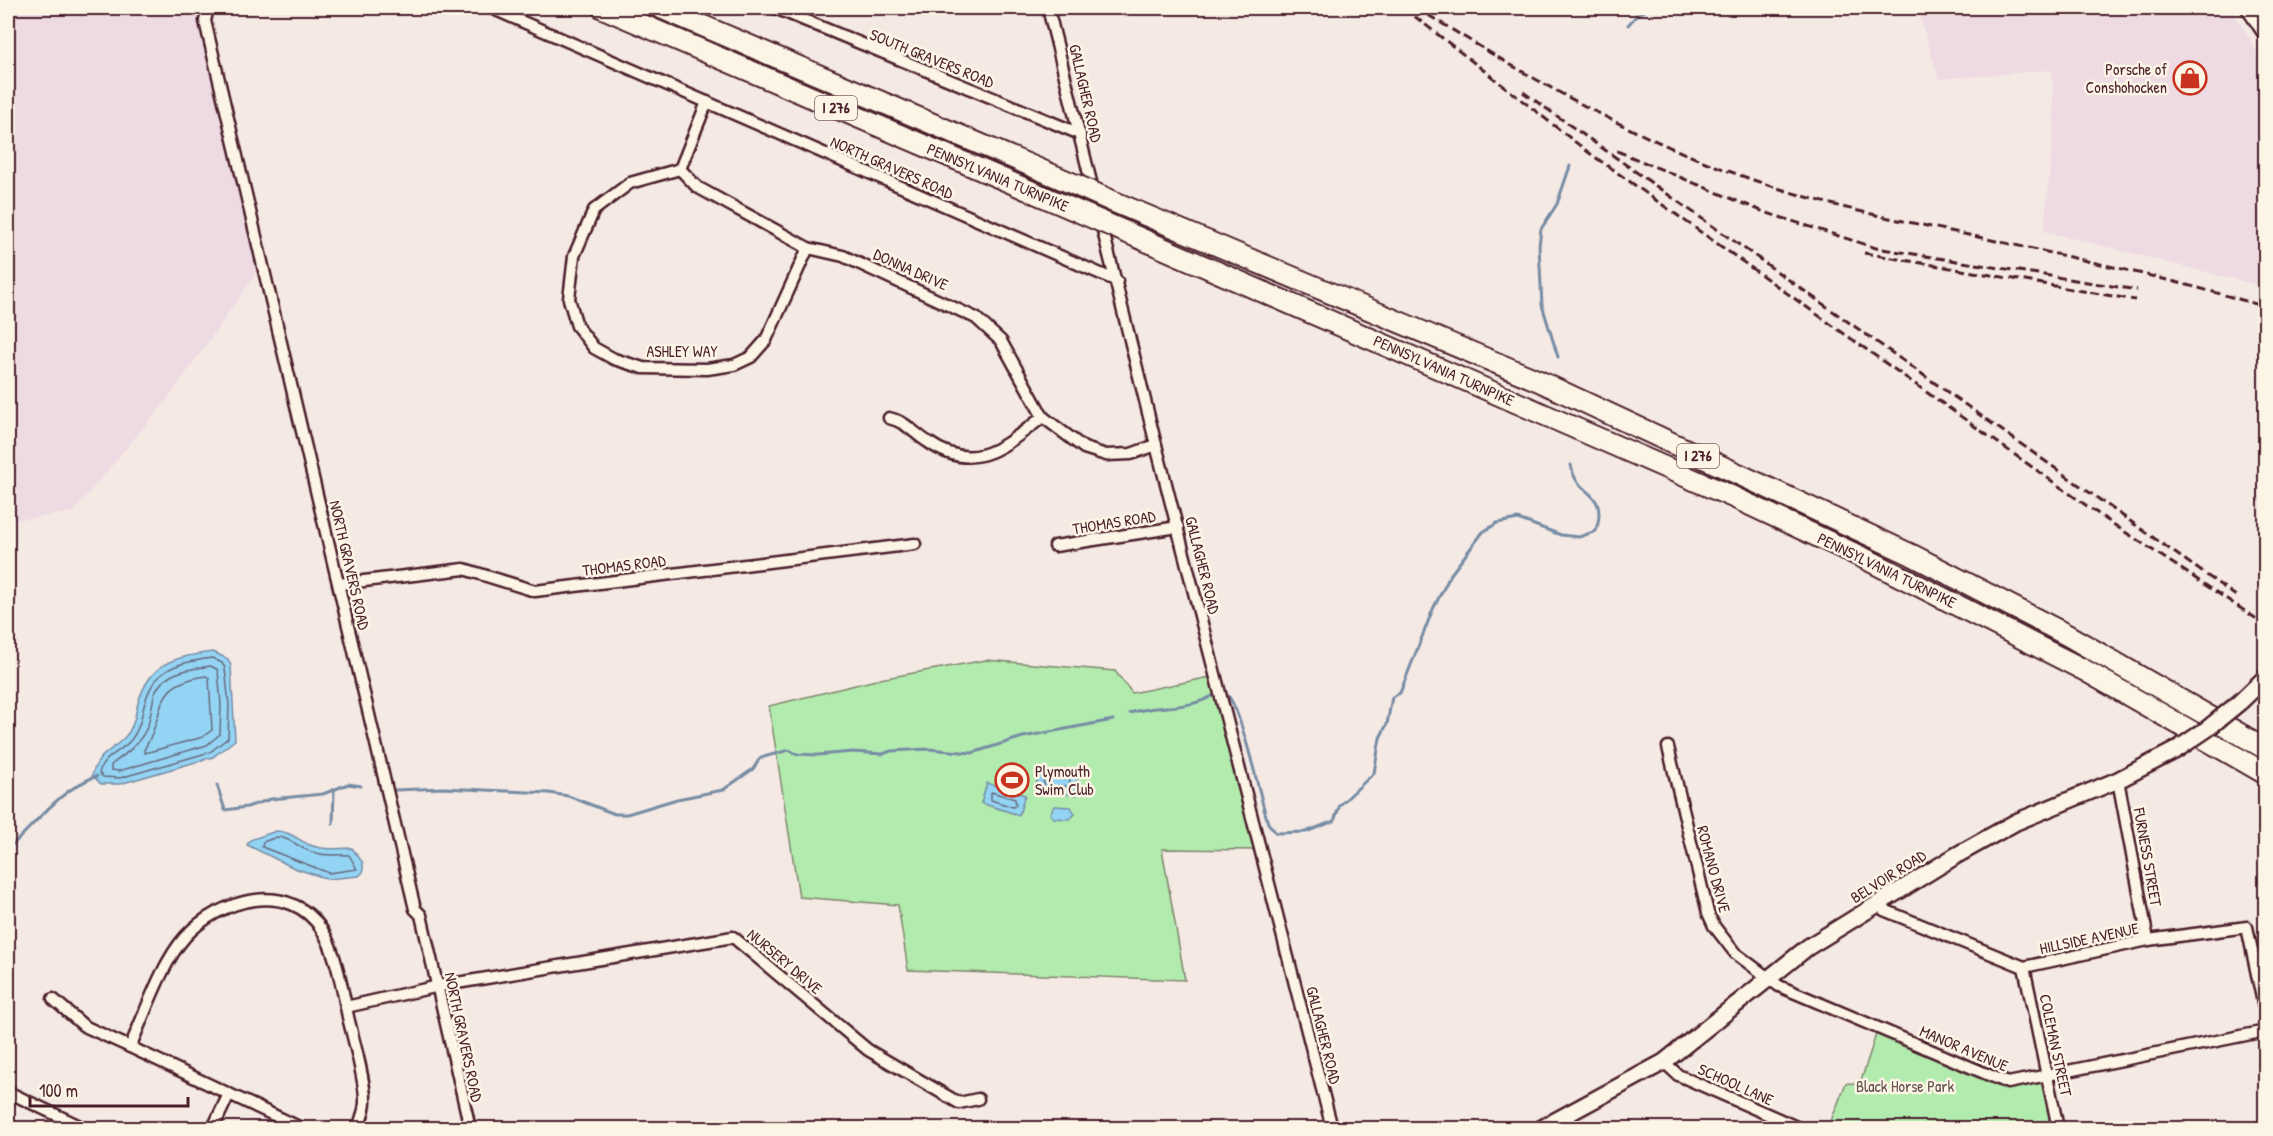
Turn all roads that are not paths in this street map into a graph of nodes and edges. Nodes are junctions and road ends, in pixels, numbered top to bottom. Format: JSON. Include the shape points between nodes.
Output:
{"nodes":[{"id":1,"x":208,"y":8,"type":"edge"},
{"id":2,"x":491,"y":8,"type":"edge"},
{"id":3,"x":603,"y":8,"type":"edge"},
{"id":4,"x":661,"y":8,"type":"edge"},
{"id":5,"x":775,"y":8,"type":"edge"},
{"id":6,"x":1048,"y":8,"type":"edge"},
{"id":7,"x":2250,"y":8,"type":"edge"},
{"id":8,"x":2265,"y":32,"type":"edge"},
{"id":9,"x":707,"y":102,"type":"junction"},
{"id":10,"x":1080,"y":134,"type":"junction"},
{"id":11,"x":680,"y":169,"type":"junction"},
{"id":12,"x":808,"y":248,"type":"junction"},
{"id":13,"x":1117,"y":281,"type":"junction"},
{"id":14,"x":1042,"y":417,"type":"junction"},
{"id":15,"x":889,"y":418,"type":"dead end"},
{"id":16,"x":1156,"y":444,"type":"junction"},
{"id":17,"x":1178,"y":527,"type":"junction"},
{"id":18,"x":915,"y":544,"type":"dead end"},
{"id":19,"x":1055,"y":546,"type":"dead end"},
{"id":20,"x":339,"y":584,"type":"junction"},
{"id":21,"x":2265,"y":677,"type":"edge"},
{"id":22,"x":1668,"y":747,"type":"dead end"},
{"id":23,"x":2265,"y":749,"type":"edge"},
{"id":24,"x":2265,"y":774,"type":"edge"},
{"id":25,"x":2118,"y":780,"type":"junction"},
{"id":26,"x":1879,"y":902,"type":"junction"},
{"id":27,"x":2148,"y":940,"type":"junction"},
{"id":28,"x":2024,"y":967,"type":"junction"},
{"id":29,"x":1767,"y":978,"type":"junction"},
{"id":30,"x":439,"y":986,"type":"junction"},
{"id":31,"x":53,"y":999,"type":"dead end"},
{"id":32,"x":346,"y":1007,"type":"junction"},
{"id":33,"x":2265,"y":1017,"type":"edge"},
{"id":34,"x":2265,"y":1031,"type":"edge"},
{"id":35,"x":130,"y":1047,"type":"junction"},
{"id":36,"x":1664,"y":1062,"type":"junction"},
{"id":37,"x":2047,"y":1075,"type":"junction"},
{"id":38,"x":8,"y":1092,"type":"edge"},
{"id":39,"x":229,"y":1094,"type":"junction"},
{"id":40,"x":978,"y":1100,"type":"dead end"},
{"id":41,"x":84,"y":1128,"type":"edge"},
{"id":42,"x":213,"y":1128,"type":"edge"},
{"id":43,"x":301,"y":1128,"type":"edge"},
{"id":44,"x":358,"y":1128,"type":"edge"},
{"id":45,"x":470,"y":1128,"type":"edge"},
{"id":46,"x":1332,"y":1128,"type":"edge"},
{"id":47,"x":1542,"y":1128,"type":"edge"},
{"id":48,"x":1799,"y":1128,"type":"edge"},
{"id":49,"x":2058,"y":1128,"type":"edge"}],
"edges":[{"from":1,"to":20,"type":"street","name":"NORTH GRAVERS ROAD","via":[[204,21]]},
{"from":2,"to":9,"type":"street","name":"NORTH GRAVERS ROAD"},
{"from":3,"to":24,"type":"highway","name":"PENNSYLVANIA TURNPIKE","number":"I 276","bridge":true,"via":[[1674,471],[1870,561],[2077,666]]},
{"from":4,"to":23,"type":"highway","name":"PENNSYLVANIA TURNPIKE","number":"I 276","bridge":true,"via":[[1539,381],[1891,545],[2067,635]]},
{"from":5,"to":10,"type":"street","name":"SOUTH GRAVERS ROAD"},
{"from":6,"to":10,"type":"street","name":"GALLAGHER ROAD"},
{"from":7,"to":8,"type":"main road"},
{"from":9,"to":11,"type":"street"},
{"from":9,"to":13,"type":"street","name":"NORTH GRAVERS ROAD"},
{"from":10,"to":13,"type":"street","name":"GALLAGHER ROAD"},
{"from":11,"to":12,"type":"street","name":"DONNA DRIVE","via":[[697,187]]},
{"from":11,"to":12,"type":"street","name":"ASHLEY WAY","via":[[630,183],[594,210],[574,256],[569,299],[577,326],[594,348],[643,368],[707,369],[734,365],[751,357],[766,340]]},
{"from":12,"to":14,"type":"street","name":"DONNA DRIVE","via":[[843,256],[976,318],[1001,341]]},
{"from":13,"to":16,"type":"street","name":"GALLAGHER ROAD"},
{"from":14,"to":15,"type":"street","via":[[1000,449],[969,459],[942,452],[904,422]]},
{"from":14,"to":16,"type":"street","name":"DONNA DRIVE","via":[[1084,448],[1106,455],[1131,454]]},
{"from":16,"to":17,"type":"street","name":"GALLAGHER ROAD"},
{"from":17,"to":19,"type":"street","name":"THOMAS ROAD"},
{"from":17,"to":46,"type":"street","name":"GALLAGHER ROAD"},
{"from":18,"to":20,"type":"street","name":"THOMAS ROAD","via":[[535,591],[464,569]]},
{"from":20,"to":30,"type":"street","name":"NORTH GRAVERS ROAD","via":[[415,909],[421,915]]},
{"from":21,"to":25,"type":"street","name":"BELVOIR ROAD","bridge":true,"via":[[2207,729]]},
{"from":22,"to":29,"type":"street","name":"ROMANO DRIVE","via":[[1714,926],[1735,953]]},
{"from":25,"to":26,"type":"street","name":"BELVOIR ROAD","via":[[1989,836]]},
{"from":25,"to":27,"type":"street","name":"FURNESS STREET"},
{"from":26,"to":28,"type":"street","name":"HILLSIDE AVENUE","via":[[1884,910]]},
{"from":26,"to":29,"type":"street","name":"BELVOIR ROAD"},
{"from":27,"to":28,"type":"street","name":"HILLSIDE AVENUE"},
{"from":27,"to":33,"type":"street","name":"HILLSIDE AVENUE","via":[[2247,927]]},
{"from":28,"to":37,"type":"street","name":"COLEMAN STREET"},
{"from":29,"to":36,"type":"street","name":"BELVOIR ROAD"},
{"from":29,"to":37,"type":"street","name":"MANOR AVENUE","via":[[2008,1083]]},
{"from":30,"to":32,"type":"street","name":"NURSERY DRIVE"},
{"from":30,"to":40,"type":"street","name":"NURSERY DRIVE","via":[[733,937],[867,1050],[959,1103]]},
{"from":30,"to":45,"type":"street","name":"NORTH GRAVERS ROAD"},
{"from":31,"to":35,"type":"street","via":[[84,1026]]},
{"from":32,"to":35,"type":"street","via":[[323,930],[304,909],[284,900],[250,899],[216,911],[185,937]]},
{"from":32,"to":44,"type":"street","via":[[365,1102]]},
{"from":34,"to":37,"type":"street","name":"MANOR AVENUE"},
{"from":35,"to":39,"type":"street"},
{"from":36,"to":47,"type":"street","name":"BELVOIR ROAD"},
{"from":36,"to":48,"type":"street","name":"SCHOOL LANE","via":[[1678,1075]]},
{"from":37,"to":49,"type":"street","name":"COLEMAN STREET"},
{"from":38,"to":41,"type":"street"},
{"from":39,"to":42,"type":"street"},
{"from":39,"to":43,"type":"street"}]}
